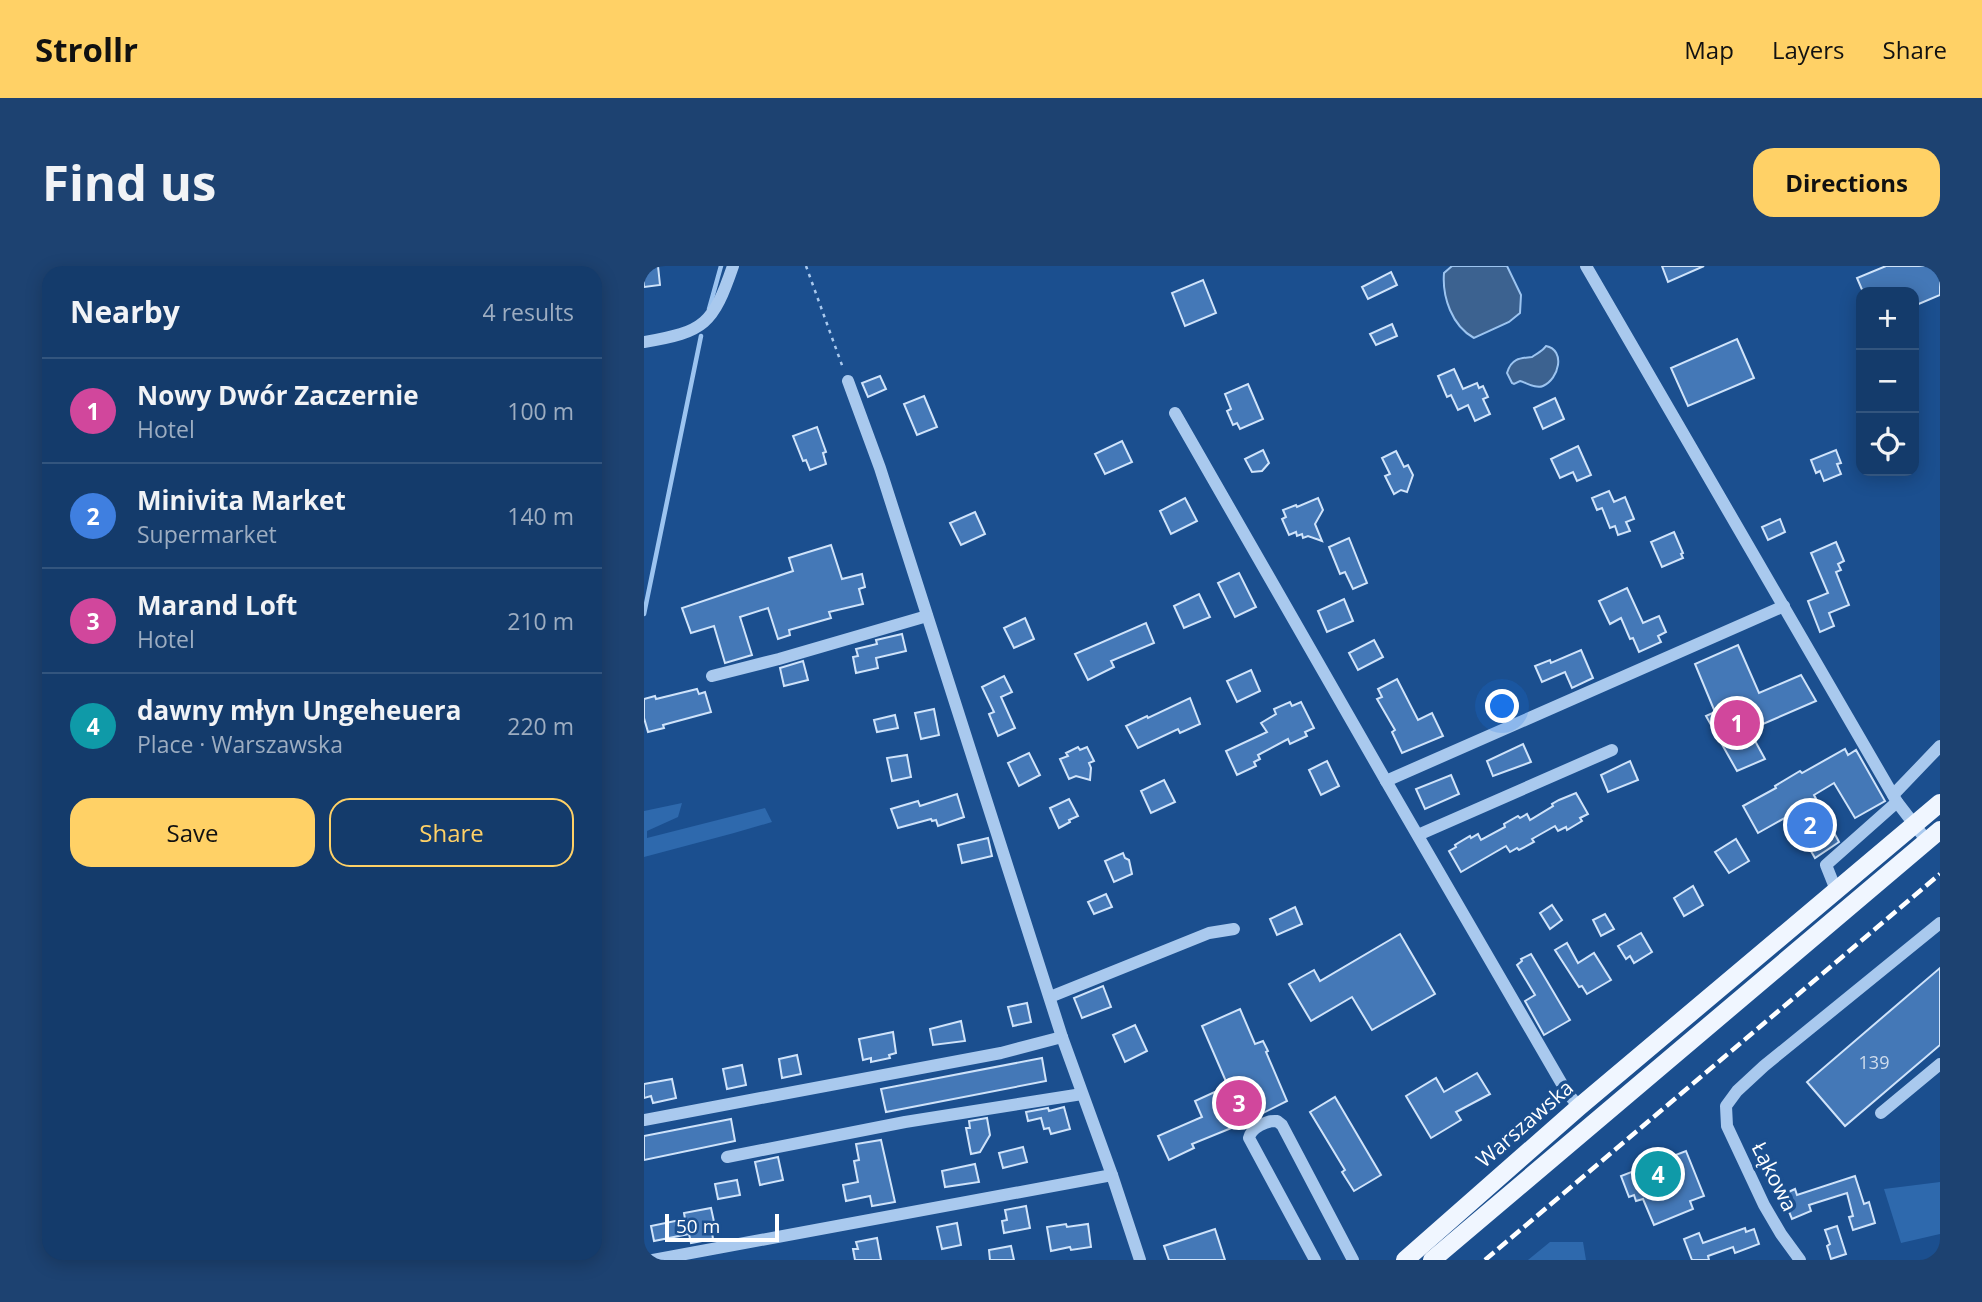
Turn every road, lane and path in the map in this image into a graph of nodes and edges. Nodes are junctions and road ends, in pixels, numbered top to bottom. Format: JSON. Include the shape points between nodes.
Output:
{"nodes":[{"id":1,"x":733,"y":266,"type":"edge"},
{"id":2,"x":806,"y":266,"type":"edge"},
{"id":3,"x":1586,"y":266,"type":"edge"},
{"id":4,"x":644,"y":342,"type":"edge"},
{"id":5,"x":848,"y":381,"type":"joint"},
{"id":6,"x":1175,"y":413,"type":"dead end"},
{"id":7,"x":1784,"y":606,"type":"junction"},
{"id":8,"x":927,"y":616,"type":"junction"},
{"id":9,"x":712,"y":676,"type":"dead end"},
{"id":10,"x":1940,"y":746,"type":"edge"},
{"id":11,"x":1612,"y":750,"type":"dead end"},
{"id":12,"x":1385,"y":781,"type":"junction"},
{"id":13,"x":1895,"y":798,"type":"junction"},
{"id":14,"x":1940,"y":803,"type":"edge"},
{"id":15,"x":1914,"y":825,"type":"junction"},
{"id":16,"x":1418,"y":835,"type":"junction"},
{"id":17,"x":1933,"y":835,"type":"edge"},
{"id":18,"x":1836,"y":890,"type":"junction"},
{"id":19,"x":1940,"y":923,"type":"edge"},
{"id":20,"x":1234,"y":929,"type":"dead end"},
{"id":21,"x":1050,"y":997,"type":"junction"},
{"id":22,"x":1062,"y":1037,"type":"junction"},
{"id":23,"x":1940,"y":1064,"type":"edge"},
{"id":24,"x":1082,"y":1094,"type":"junction"},
{"id":25,"x":1579,"y":1107,"type":"junction"},
{"id":26,"x":1881,"y":1113,"type":"dead end"},
{"id":27,"x":644,"y":1120,"type":"edge"},
{"id":28,"x":727,"y":1157,"type":"dead end"},
{"id":29,"x":1112,"y":1175,"type":"junction"},
{"id":30,"x":653,"y":1260,"type":"edge"},
{"id":31,"x":1140,"y":1260,"type":"edge"},
{"id":32,"x":1315,"y":1260,"type":"edge"},
{"id":33,"x":1353,"y":1260,"type":"edge"},
{"id":34,"x":1405,"y":1260,"type":"edge"},
{"id":35,"x":1432,"y":1260,"type":"edge"},
{"id":36,"x":1800,"y":1260,"type":"edge"}],
"edges":[{"from":1,"to":4,"type":"street","via":[[721,300],[705,324]]},
{"from":2,"to":5,"type":"path"},
{"from":3,"to":7,"type":"street"},
{"from":5,"to":8,"type":"street"},
{"from":6,"to":12,"type":"street"},
{"from":7,"to":12,"type":"street"},
{"from":7,"to":13,"type":"street"},
{"from":8,"to":9,"type":"street"},
{"from":8,"to":21,"type":"street"},
{"from":10,"to":13,"type":"street"},
{"from":11,"to":16,"type":"street"},
{"from":12,"to":16,"type":"street"},
{"from":13,"to":15,"type":"street"},
{"from":13,"to":18,"type":"street","via":[[1826,865]]},
{"from":14,"to":15,"type":"main road","name":"Warszawska"},
{"from":15,"to":17,"type":"street"},
{"from":15,"to":18,"type":"main road","name":"Warszawska"},
{"from":16,"to":25,"type":"street"},
{"from":17,"to":35,"type":"main road","name":"Warszawska"},
{"from":18,"to":25,"type":"main road","name":"Warszawska"},
{"from":19,"to":36,"type":"street","name":"Łąkowa","via":[[1764,1066],[1726,1106],[1727,1126],[1765,1205]]},
{"from":20,"to":21,"type":"street","via":[[1209,933]]},
{"from":21,"to":22,"type":"street"},
{"from":22,"to":24,"type":"street"},
{"from":22,"to":27,"type":"street","via":[[1001,1053]]},
{"from":23,"to":26,"type":"street"},
{"from":24,"to":28,"type":"street"},
{"from":24,"to":29,"type":"street"},
{"from":25,"to":34,"type":"main road","name":"Warszawska"},
{"from":29,"to":30,"type":"street"},
{"from":29,"to":31,"type":"street"},
{"from":32,"to":33,"type":"street","via":[[1250,1138],[1253,1130],[1271,1121],[1282,1125]]}]}
